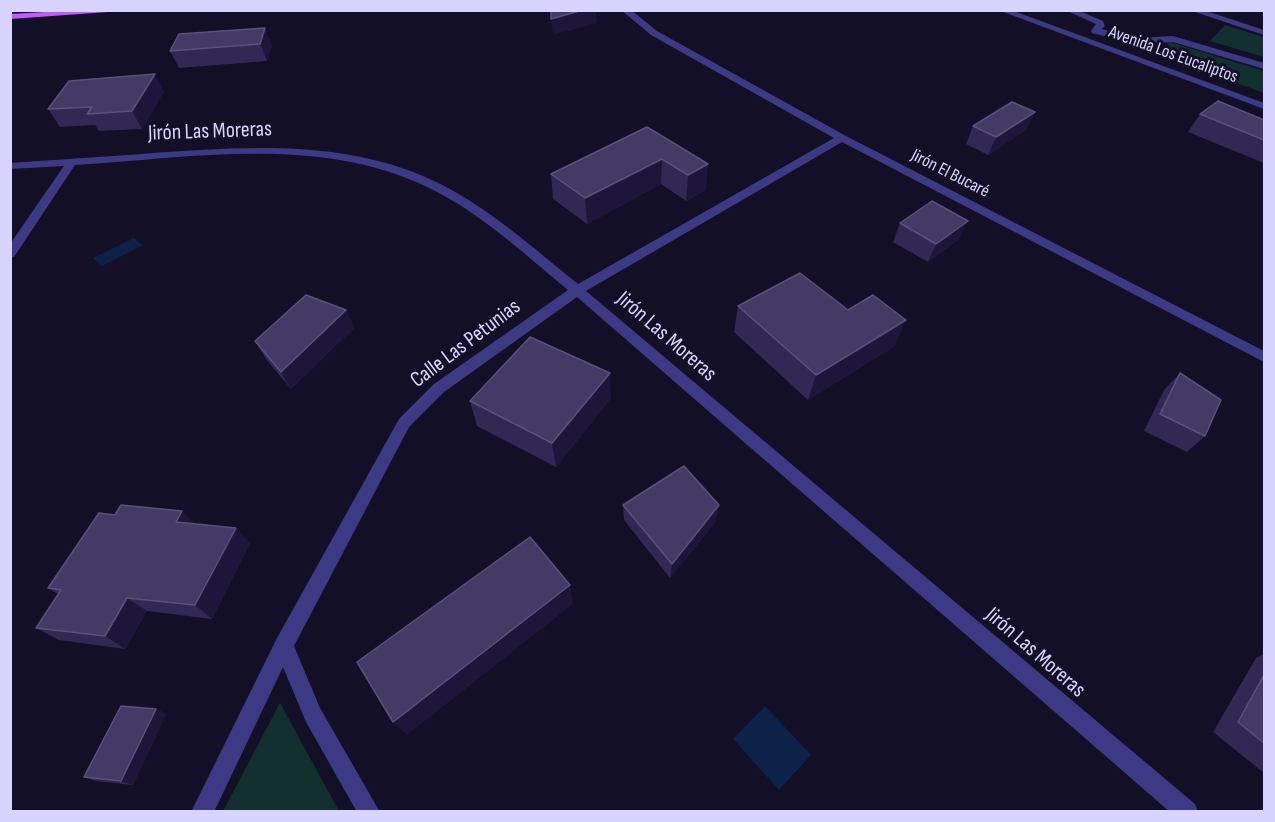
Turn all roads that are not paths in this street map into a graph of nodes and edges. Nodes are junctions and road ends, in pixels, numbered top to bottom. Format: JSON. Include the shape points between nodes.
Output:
{"nodes":[{"id":1,"x":132,"y":10,"type":"edge"},
{"id":2,"x":626,"y":10,"type":"edge"},
{"id":3,"x":1002,"y":10,"type":"edge"},
{"id":4,"x":1069,"y":10,"type":"edge"},
{"id":5,"x":1193,"y":10,"type":"edge"},
{"id":6,"x":10,"y":16,"type":"edge"},
{"id":7,"x":1096,"y":30,"type":"junction"},
{"id":8,"x":1264,"y":33,"type":"edge"},
{"id":9,"x":1083,"y":40,"type":"junction"},
{"id":10,"x":1264,"y":66,"type":"edge"},
{"id":11,"x":1264,"y":106,"type":"edge"},
{"id":12,"x":842,"y":138,"type":"junction"},
{"id":13,"x":72,"y":162,"type":"junction"},
{"id":14,"x":10,"y":166,"type":"edge"},
{"id":15,"x":10,"y":254,"type":"edge"},
{"id":16,"x":577,"y":290,"type":"junction"},
{"id":17,"x":1264,"y":357,"type":"edge"},
{"id":18,"x":284,"y":645,"type":"junction"},
{"id":19,"x":202,"y":812,"type":"edge"},
{"id":20,"x":369,"y":812,"type":"edge"},
{"id":21,"x":1187,"y":812,"type":"edge"}],
"edges":[{"from":1,"to":6,"type":"main road"},
{"from":2,"to":12,"type":"street","name":"Jirón El Bucaré","via":[[654,33]]},
{"from":3,"to":9,"type":"street","name":"Avenida Los Eucaliptos"},
{"from":4,"to":7,"type":"street","via":[[1100,23]]},
{"from":5,"to":8,"type":"street"},
{"from":7,"to":9,"type":"street"},
{"from":7,"to":10,"type":"street","via":[[1137,41],[1173,39]]},
{"from":9,"to":11,"type":"street","name":"Avenida Los Eucaliptos"},
{"from":12,"to":16,"type":"street","name":"Calle Las Petunias"},
{"from":12,"to":17,"type":"street","name":"Jirón El Bucaré"},
{"from":13,"to":14,"type":"street","name":"Jirón Las Moreras"},
{"from":13,"to":15,"type":"street"},
{"from":13,"to":16,"type":"street","name":"Jirón Las Moreras","via":[[277,151],[375,164],[448,192]]},
{"from":16,"to":18,"type":"street","name":"Calle Las Petunias","via":[[439,388],[404,423]]},
{"from":16,"to":21,"type":"street","name":"Jirón Las Moreras"},
{"from":18,"to":19,"type":"street","name":"Calle Las Petunias"},
{"from":18,"to":20,"type":"street","via":[[313,715]]}]}
